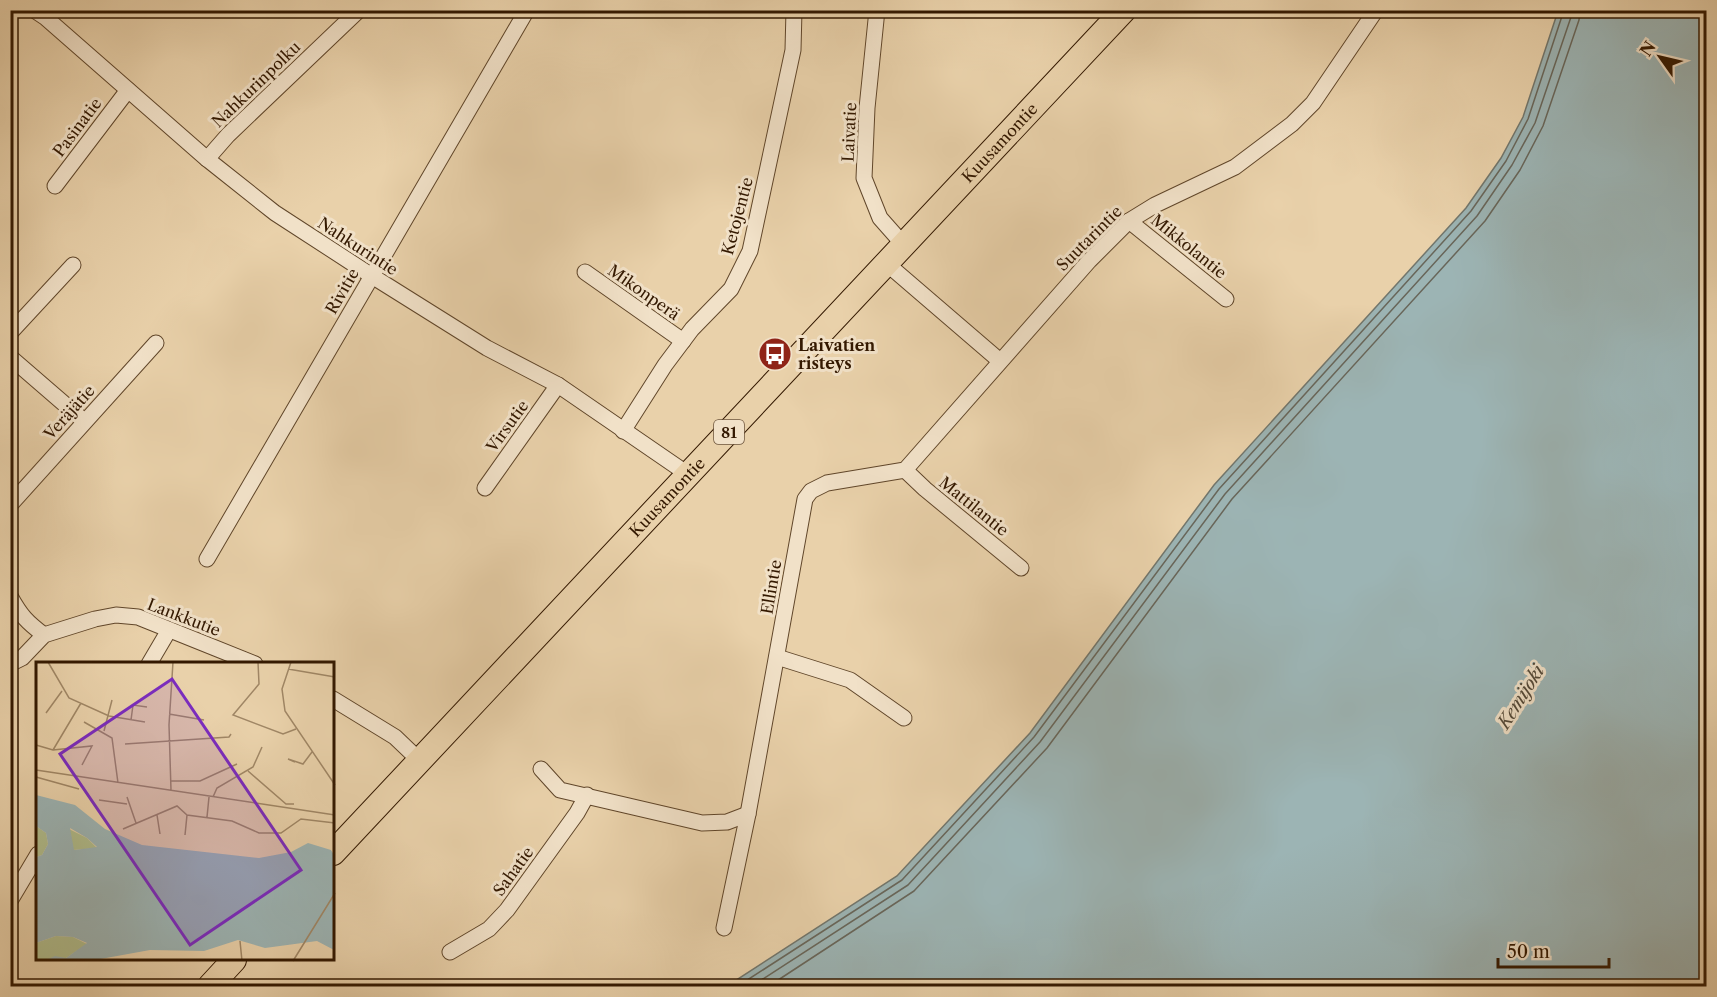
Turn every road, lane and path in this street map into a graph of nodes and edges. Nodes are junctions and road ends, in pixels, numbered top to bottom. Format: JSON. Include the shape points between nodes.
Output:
{"nodes":[{"id":1,"x":34,"y":10,"type":"edge"},
{"id":2,"x":359,"y":10,"type":"edge"},
{"id":3,"x":527,"y":10,"type":"edge"},
{"id":4,"x":794,"y":10,"type":"edge"},
{"id":5,"x":877,"y":10,"type":"edge"},
{"id":6,"x":1124,"y":10,"type":"edge"},
{"id":7,"x":1376,"y":10,"type":"edge"},
{"id":8,"x":128,"y":90,"type":"junction"},
{"id":9,"x":207,"y":159,"type":"junction"},
{"id":10,"x":55,"y":186,"type":"dead end"},
{"id":11,"x":1129,"y":221,"type":"junction"},
{"id":12,"x":903,"y":244,"type":"junction"},
{"id":13,"x":886,"y":263,"type":"junction"},
{"id":14,"x":73,"y":266,"type":"dead end"},
{"id":15,"x":585,"y":272,"type":"dead end"},
{"id":16,"x":372,"y":276,"type":"junction"},
{"id":17,"x":1226,"y":299,"type":"dead end"},
{"id":18,"x":10,"y":333,"type":"edge"},
{"id":19,"x":683,"y":341,"type":"junction"},
{"id":20,"x":156,"y":343,"type":"dead end"},
{"id":21,"x":10,"y":357,"type":"edge"},
{"id":22,"x":1000,"y":362,"type":"junction"},
{"id":23,"x":558,"y":385,"type":"junction"},
{"id":24,"x":84,"y":421,"type":"junction"},
{"id":25,"x":623,"y":431,"type":"junction"},
{"id":26,"x":905,"y":470,"type":"junction"},
{"id":27,"x":689,"y":475,"type":"junction"},
{"id":28,"x":485,"y":488,"type":"dead end"},
{"id":29,"x":10,"y":505,"type":"edge"},
{"id":30,"x":207,"y":559,"type":"dead end"},
{"id":31,"x":1021,"y":568,"type":"dead end"},
{"id":32,"x":10,"y":596,"type":"edge"},
{"id":33,"x":169,"y":630,"type":"junction"},
{"id":34,"x":44,"y":635,"type":"junction"},
{"id":35,"x":777,"y":657,"type":"junction"},
{"id":36,"x":150,"y":662,"type":"edge"},
{"id":37,"x":250,"y":662,"type":"edge"},
{"id":38,"x":10,"y":664,"type":"edge"},
{"id":39,"x":334,"y":700,"type":"edge"},
{"id":40,"x":904,"y":718,"type":"dead end"},
{"id":41,"x":420,"y":761,"type":"junction"},
{"id":42,"x":541,"y":769,"type":"dead end"},
{"id":43,"x":587,"y":795,"type":"junction"},
{"id":44,"x":748,"y":814,"type":"junction"},
{"id":45,"x":334,"y":852,"type":"edge"},
{"id":46,"x":36,"y":857,"type":"edge"},
{"id":47,"x":10,"y":901,"type":"edge"},
{"id":48,"x":724,"y":928,"type":"dead end"},
{"id":49,"x":450,"y":952,"type":"dead end"},
{"id":50,"x":233,"y":961,"type":"edge"},
{"id":51,"x":210,"y":987,"type":"edge"}],
"edges":[{"from":1,"to":8,"type":"street","name":"Nahkurintie"},
{"from":2,"to":9,"type":"street","name":"Nahkurinpolku"},
{"from":3,"to":16,"type":"street","name":"Rivitie"},
{"from":4,"to":19,"type":"street","name":"Ketojentie","via":[[793,50],[750,251],[731,289]]},
{"from":5,"to":12,"type":"street","name":"Laivatie","via":[[864,178],[880,219]]},
{"from":6,"to":12,"type":"main road","name":"Kuusamontie","number":"81"},
{"from":7,"to":11,"type":"street","name":"Suutarintie","via":[[1313,103],[1292,124],[1235,167]]},
{"from":8,"to":9,"type":"street","name":"Nahkurintie"},
{"from":8,"to":10,"type":"street","name":"Pasinatie"},
{"from":9,"to":16,"type":"street","name":"Nahkurintie","via":[[275,213]]},
{"from":11,"to":17,"type":"street","name":"Mikkolantie"},
{"from":11,"to":22,"type":"street","name":"Suutarintie"},
{"from":12,"to":13,"type":"main road","name":"Kuusamontie","number":"81"},
{"from":13,"to":22,"type":"street"},
{"from":13,"to":27,"type":"main road","name":"Kuusamontie","number":"81"},
{"from":14,"to":18,"type":"street"},
{"from":15,"to":19,"type":"street","name":"Mikonperä"},
{"from":16,"to":23,"type":"street","name":"Nahkurintie","via":[[487,348]]},
{"from":16,"to":30,"type":"street","name":"Rivitie"},
{"from":19,"to":25,"type":"street","name":"Ketojentie"},
{"from":20,"to":24,"type":"street","name":"Veräjätie"},
{"from":21,"to":24,"type":"street"},
{"from":22,"to":26,"type":"street"},
{"from":23,"to":25,"type":"street","name":"Nahkurintie"},
{"from":23,"to":28,"type":"street","name":"Virsutie"},
{"from":24,"to":29,"type":"street","name":"Veräjätie"},
{"from":25,"to":27,"type":"street","name":"Nahkurintie"},
{"from":26,"to":31,"type":"street","name":"Mattilantie"},
{"from":26,"to":35,"type":"street","name":"Ellintie","via":[[827,483],[805,499]]},
{"from":27,"to":41,"type":"main road","name":"Kuusamontie","number":"81"},
{"from":32,"to":34,"type":"street","via":[[20,615]]},
{"from":33,"to":34,"type":"street","name":"Lankkutie","via":[[138,617],[116,615]]},
{"from":33,"to":36,"type":"street"},
{"from":33,"to":37,"type":"street","name":"Lankkutie"},
{"from":34,"to":38,"type":"street","via":[[22,658]]},
{"from":35,"to":40,"type":"street","via":[[850,680]]},
{"from":35,"to":44,"type":"street","name":"Ellintie"},
{"from":39,"to":41,"type":"street","via":[[395,737]]},
{"from":41,"to":45,"type":"main road","name":"Kuusamontie","number":"81"},
{"from":42,"to":43,"type":"street","via":[[560,790]]},
{"from":43,"to":44,"type":"street","via":[[702,823],[726,822]]},
{"from":43,"to":49,"type":"street","name":"Sahatie","via":[[507,910],[489,929]]},
{"from":44,"to":48,"type":"street","name":"Ellintie"},
{"from":46,"to":47,"type":"street"},
{"from":50,"to":51,"type":"main road"}]}
